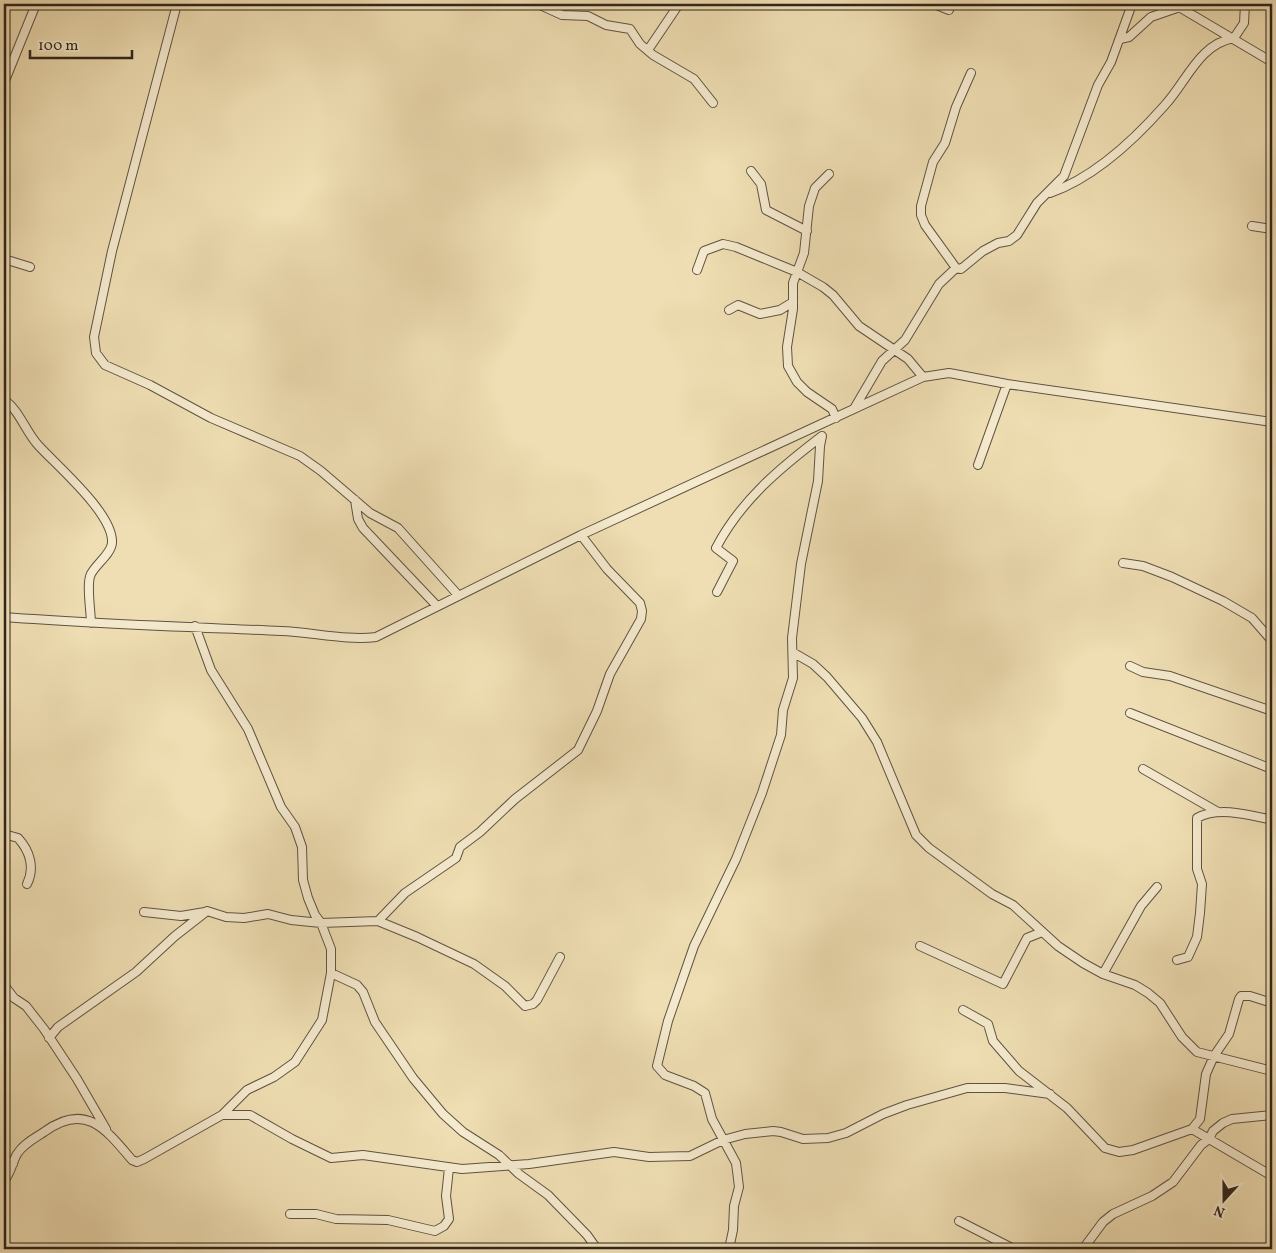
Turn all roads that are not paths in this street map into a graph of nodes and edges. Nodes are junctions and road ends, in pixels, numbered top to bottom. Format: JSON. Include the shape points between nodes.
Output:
{"nodes":[{"id":1,"x":36,"y":4,"type":"edge"},
{"id":2,"x":177,"y":4,"type":"edge"},
{"id":3,"x":538,"y":4,"type":"edge"},
{"id":4,"x":679,"y":4,"type":"edge"},
{"id":5,"x":934,"y":4,"type":"edge"},
{"id":6,"x":1132,"y":4,"type":"edge"},
{"id":7,"x":1245,"y":4,"type":"edge"},
{"id":8,"x":1178,"y":6,"type":"edge"},
{"id":9,"x":949,"y":10,"type":"dead end"},
{"id":10,"x":1234,"y":38,"type":"junction"},
{"id":11,"x":1120,"y":39,"type":"junction"},
{"id":12,"x":648,"y":50,"type":"junction"},
{"id":13,"x":1272,"y":62,"type":"edge"},
{"id":14,"x":971,"y":73,"type":"dead end"},
{"id":15,"x":4,"y":84,"type":"edge"},
{"id":16,"x":713,"y":103,"type":"dead end"},
{"id":17,"x":751,"y":171,"type":"dead end"},
{"id":18,"x":829,"y":174,"type":"dead end"},
{"id":19,"x":1048,"y":193,"type":"junction"},
{"id":20,"x":1252,"y":226,"type":"dead end"},
{"id":21,"x":1272,"y":229,"type":"edge"},
{"id":22,"x":807,"y":230,"type":"junction"},
{"id":23,"x":4,"y":259,"type":"edge"},
{"id":24,"x":30,"y":267,"type":"dead end"},
{"id":25,"x":956,"y":268,"type":"junction"},
{"id":26,"x":697,"y":270,"type":"dead end"},
{"id":27,"x":797,"y":272,"type":"junction"},
{"id":28,"x":793,"y":302,"type":"junction"},
{"id":29,"x":729,"y":310,"type":"dead end"},
{"id":30,"x":906,"y":340,"type":"junction"},
{"id":31,"x":895,"y":350,"type":"junction"},
{"id":32,"x":908,"y":359,"type":"junction"},
{"id":33,"x":923,"y":377,"type":"junction"},
{"id":34,"x":1007,"y":384,"type":"junction"},
{"id":35,"x":4,"y":400,"type":"edge"},
{"id":36,"x":855,"y":407,"type":"junction"},
{"id":37,"x":833,"y":420,"type":"junction"},
{"id":38,"x":1272,"y":422,"type":"edge"},
{"id":39,"x":822,"y":436,"type":"junction"},
{"id":40,"x":978,"y":465,"type":"dead end"},
{"id":41,"x":354,"y":500,"type":"junction"},
{"id":42,"x":581,"y":535,"type":"junction"},
{"id":43,"x":1123,"y":563,"type":"dead end"},
{"id":44,"x":717,"y":592,"type":"dead end"},
{"id":45,"x":458,"y":595,"type":"junction"},
{"id":46,"x":437,"y":606,"type":"junction"},
{"id":47,"x":4,"y":617,"type":"edge"},
{"id":48,"x":91,"y":624,"type":"junction"},
{"id":49,"x":195,"y":626,"type":"junction"},
{"id":50,"x":1272,"y":641,"type":"edge"},
{"id":51,"x":794,"y":653,"type":"junction"},
{"id":52,"x":1130,"y":666,"type":"dead end"},
{"id":53,"x":1272,"y":711,"type":"edge"},
{"id":54,"x":1130,"y":713,"type":"dead end"},
{"id":55,"x":1143,"y":769,"type":"dead end"},
{"id":56,"x":1272,"y":769,"type":"edge"},
{"id":57,"x":1218,"y":812,"type":"junction"},
{"id":58,"x":1272,"y":820,"type":"edge"},
{"id":59,"x":4,"y":834,"type":"edge"},
{"id":60,"x":27,"y":884,"type":"dead end"},
{"id":61,"x":1157,"y":888,"type":"dead end"},
{"id":62,"x":144,"y":912,"type":"dead end"},
{"id":63,"x":207,"y":912,"type":"junction"},
{"id":64,"x":378,"y":921,"type":"junction"},
{"id":65,"x":321,"y":923,"type":"junction"},
{"id":66,"x":1042,"y":932,"type":"junction"},
{"id":67,"x":920,"y":946,"type":"dead end"},
{"id":68,"x":560,"y":957,"type":"dead end"},
{"id":69,"x":1177,"y":960,"type":"dead end"},
{"id":70,"x":331,"y":972,"type":"junction"},
{"id":71,"x":1103,"y":974,"type":"junction"},
{"id":72,"x":4,"y":985,"type":"edge"},
{"id":73,"x":1272,"y":1004,"type":"edge"},
{"id":74,"x":963,"y":1010,"type":"dead end"},
{"id":75,"x":48,"y":1038,"type":"junction"},
{"id":76,"x":1214,"y":1056,"type":"junction"},
{"id":77,"x":1272,"y":1071,"type":"edge"},
{"id":78,"x":1050,"y":1094,"type":"junction"},
{"id":79,"x":222,"y":1115,"type":"junction"},
{"id":80,"x":1272,"y":1115,"type":"edge"},
{"id":81,"x":1192,"y":1129,"type":"junction"},
{"id":82,"x":106,"y":1130,"type":"junction"},
{"id":83,"x":1209,"y":1139,"type":"junction"},
{"id":84,"x":723,"y":1140,"type":"junction"},
{"id":85,"x":4,"y":1159,"type":"edge"},
{"id":86,"x":13,"y":1164,"type":"junction"},
{"id":87,"x":510,"y":1165,"type":"junction"},
{"id":88,"x":449,"y":1168,"type":"junction"},
{"id":89,"x":1272,"y":1176,"type":"edge"},
{"id":90,"x":4,"y":1181,"type":"edge"},
{"id":91,"x":290,"y":1214,"type":"dead end"},
{"id":92,"x":959,"y":1221,"type":"dead end"},
{"id":93,"x":597,"y":1249,"type":"edge"},
{"id":94,"x":729,"y":1249,"type":"edge"},
{"id":95,"x":1014,"y":1249,"type":"edge"},
{"id":96,"x":1083,"y":1249,"type":"edge"}],
"edges":[{"from":1,"to":15,"type":"street"},
{"from":2,"to":41,"type":"street","via":[[112,251],[94,337],[96,353],[105,365],[211,418],[300,456]]},
{"from":3,"to":12,"type":"street","via":[[562,15],[588,16],[606,25],[630,30]]},
{"from":4,"to":12,"type":"street"},
{"from":5,"to":9,"type":"street"},
{"from":6,"to":11,"type":"street"},
{"from":7,"to":10,"type":"street","via":[[1244,22]]},
{"from":8,"to":10,"type":"street"},
{"from":8,"to":11,"type":"street","via":[[1151,17],[1129,37]]},
{"from":10,"to":13,"type":"street"},
{"from":10,"to":19,"type":"street","via":[[1204,54],[1163,107],[1123,146],[1078,180]]},
{"from":11,"to":19,"type":"street","via":[[1098,85],[1067,170]]},
{"from":12,"to":16,"type":"street","via":[[694,79]]},
{"from":14,"to":25,"type":"street","via":[[945,143],[933,162],[921,206],[925,225]]},
{"from":17,"to":22,"type":"street","via":[[761,184],[766,210]]},
{"from":18,"to":22,"type":"street","via":[[815,188],[809,206]]},
{"from":19,"to":25,"type":"street","via":[[1026,224],[1008,241],[983,251],[961,269]]},
{"from":20,"to":21,"type":"street"},
{"from":22,"to":27,"type":"street"},
{"from":23,"to":24,"type":"street"},
{"from":25,"to":30,"type":"street","via":[[939,284]]},
{"from":26,"to":27,"type":"street","via":[[704,251],[723,244],[746,250]]},
{"from":27,"to":28,"type":"street"},
{"from":27,"to":31,"type":"street","via":[[823,286],[859,326]]},
{"from":28,"to":29,"type":"street","via":[[780,310],[760,314],[738,305]]},
{"from":28,"to":37,"type":"street","via":[[788,366],[807,392],[832,409]]},
{"from":30,"to":31,"type":"street"},
{"from":30,"to":32,"type":"street"},
{"from":31,"to":32,"type":"street"},
{"from":31,"to":36,"type":"street","via":[[882,361]]},
{"from":32,"to":33,"type":"street"},
{"from":33,"to":34,"type":"street","via":[[949,373]]},
{"from":33,"to":36,"type":"street"},
{"from":34,"to":38,"type":"street"},
{"from":34,"to":40,"type":"street"},
{"from":35,"to":48,"type":"street","via":[[11,405],[38,445],[77,484],[112,530],[112,546],[90,575]]},
{"from":36,"to":37,"type":"street"},
{"from":37,"to":39,"type":"street"},
{"from":37,"to":42,"type":"street"},
{"from":39,"to":44,"type":"street","via":[[761,486],[724,533],[716,548],[732,562]]},
{"from":39,"to":51,"type":"street","via":[[818,481],[801,564],[792,638]]},
{"from":41,"to":45,"type":"street","via":[[398,528]]},
{"from":41,"to":46,"type":"street","via":[[358,519],[364,528]]},
{"from":42,"to":45,"type":"street"},
{"from":42,"to":64,"type":"street","via":[[608,570],[640,603],[642,611],[641,619],[610,674],[585,737],[578,750],[460,847],[456,858],[405,893]]},
{"from":43,"to":50,"type":"street","via":[[1143,566],[1172,577],[1223,602],[1252,618]]},
{"from":45,"to":46,"type":"street"},
{"from":46,"to":49,"type":"street","via":[[390,632],[365,639],[313,632]]},
{"from":47,"to":48,"type":"street"},
{"from":48,"to":49,"type":"street"},
{"from":49,"to":65,"type":"street","via":[[211,670],[248,729],[281,807],[295,827],[302,847],[303,880]]},
{"from":51,"to":66,"type":"street","via":[[827,677],[862,718],[877,742],[916,835]]},
{"from":51,"to":84,"type":"street","via":[[793,678],[783,710],[777,749],[736,859],[694,946],[657,1066],[665,1075],[704,1093],[707,1108]]},
{"from":52,"to":53,"type":"street","via":[[1143,672],[1170,676]]},
{"from":54,"to":56,"type":"street"},
{"from":55,"to":57,"type":"street"},
{"from":57,"to":58,"type":"street"},
{"from":57,"to":69,"type":"street","via":[[1197,818],[1197,869],[1202,884],[1197,937],[1188,957]]},
{"from":59,"to":60,"type":"street","via":[[18,838],[30,858],[33,868]]},
{"from":61,"to":71,"type":"street","via":[[1141,906]]},
{"from":62,"to":63,"type":"street","via":[[181,916]]},
{"from":63,"to":65,"type":"street","via":[[244,918],[268,914]]},
{"from":63,"to":75,"type":"street","via":[[136,972],[64,1022]]},
{"from":64,"to":65,"type":"street"},
{"from":64,"to":68,"type":"street","via":[[474,964],[505,986],[525,1006],[537,1000]]},
{"from":65,"to":70,"type":"street","via":[[331,949]]},
{"from":66,"to":67,"type":"street","via":[[1027,938],[1003,984]]},
{"from":66,"to":71,"type":"street"},
{"from":70,"to":79,"type":"street","via":[[322,1020],[295,1062],[247,1090]]},
{"from":70,"to":87,"type":"street","via":[[364,992],[375,1022],[413,1078],[443,1114]]},
{"from":71,"to":76,"type":"street","via":[[1148,993],[1160,1003],[1188,1045],[1197,1052]]},
{"from":72,"to":75,"type":"street","via":[[26,1006]]},
{"from":73,"to":76,"type":"street","via":[[1241,996],[1229,1034]]},
{"from":74,"to":78,"type":"street","via":[[988,1024],[999,1050],[1032,1082]]},
{"from":75,"to":82,"type":"street","via":[[77,1079]]},
{"from":76,"to":77,"type":"street"},
{"from":76,"to":81,"type":"street","via":[[1206,1074],[1200,1119]]},
{"from":78,"to":81,"type":"street","via":[[1113,1152],[1133,1150]]},
{"from":78,"to":84,"type":"street","via":[[1005,1088],[967,1088],[907,1105],[828,1138],[803,1139],[773,1131]]},
{"from":79,"to":82,"type":"street","via":[[137,1162]]},
{"from":79,"to":88,"type":"street","via":[[250,1115],[331,1158],[364,1155]]},
{"from":80,"to":83,"type":"street","via":[[1232,1119],[1218,1127]]},
{"from":81,"to":83,"type":"street"},
{"from":82,"to":86,"type":"street","via":[[90,1120],[65,1120],[24,1146]]},
{"from":83,"to":89,"type":"street"},
{"from":83,"to":96,"type":"street","via":[[1173,1182],[1113,1214]]},
{"from":84,"to":87,"type":"street","via":[[690,1156],[649,1157],[614,1152]]},
{"from":84,"to":94,"type":"street","via":[[736,1163],[739,1179]]},
{"from":85,"to":86,"type":"street"},
{"from":86,"to":90,"type":"street"},
{"from":87,"to":88,"type":"street"},
{"from":87,"to":93,"type":"street","via":[[548,1195]]},
{"from":88,"to":91,"type":"street","via":[[446,1196],[449,1219],[435,1230],[388,1220],[336,1220],[316,1214]]},
{"from":92,"to":95,"type":"street"}]}
